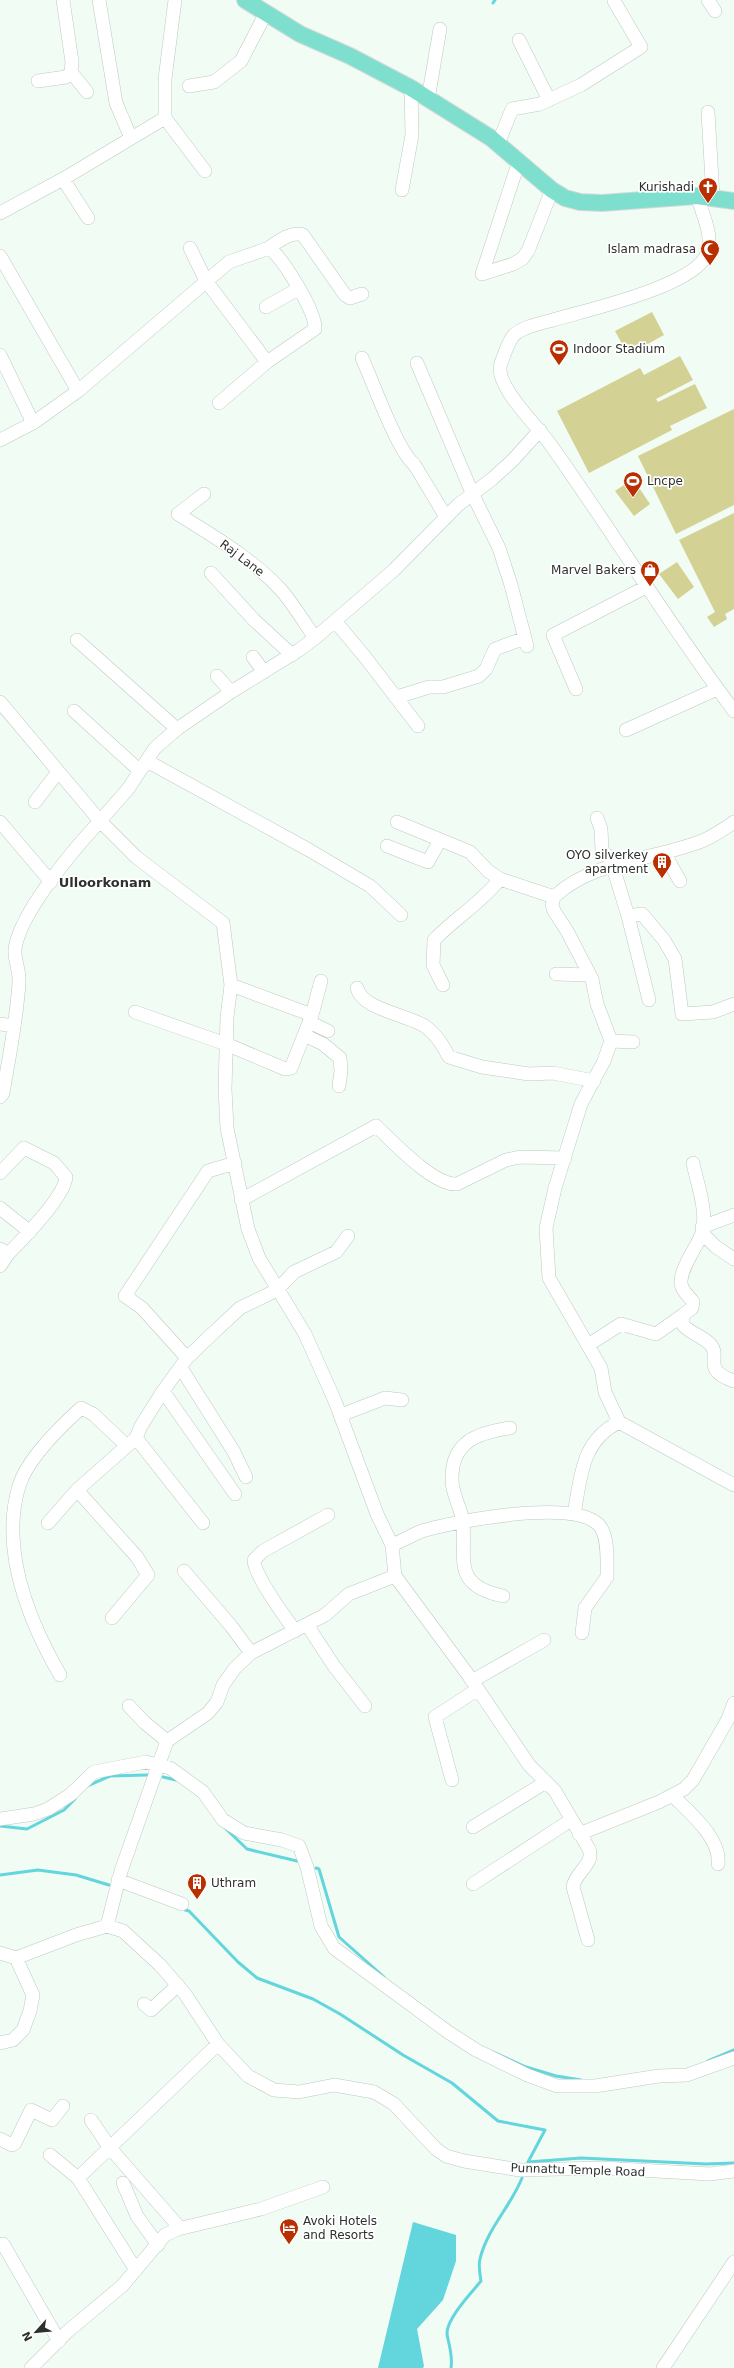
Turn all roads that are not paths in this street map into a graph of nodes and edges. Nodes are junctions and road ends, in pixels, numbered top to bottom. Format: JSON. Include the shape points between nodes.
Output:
{"nodes":[{"id":1,"x":63,"y":0,"type":"edge"},
{"id":2,"x":99,"y":0,"type":"edge"},
{"id":3,"x":174,"y":0,"type":"edge"},
{"id":4,"x":708,"y":0,"type":"edge"},
{"id":5,"x":612,"y":2,"type":"edge"},
{"id":6,"x":257,"y":6,"type":"edge"},
{"id":7,"x":715,"y":12,"type":"dead end"},
{"id":8,"x":440,"y":29,"type":"dead end"},
{"id":9,"x":519,"y":40,"type":"dead end"},
{"id":10,"x":71,"y":72,"type":"junction"},
{"id":11,"x":38,"y":82,"type":"dead end"},
{"id":12,"x":189,"y":86,"type":"dead end"},
{"id":13,"x":411,"y":88,"type":"junction"},
{"id":14,"x":87,"y":92,"type":"dead end"},
{"id":15,"x":428,"y":99,"type":"junction"},
{"id":16,"x":549,"y":100,"type":"junction"},
{"id":17,"x":708,"y":112,"type":"dead end"},
{"id":18,"x":165,"y":118,"type":"junction"},
{"id":19,"x":131,"y":138,"type":"junction"},
{"id":20,"x":498,"y":144,"type":"junction"},
{"id":21,"x":519,"y":161,"type":"junction"},
{"id":22,"x":205,"y":171,"type":"dead end"},
{"id":23,"x":63,"y":179,"type":"junction"},
{"id":24,"x":402,"y":190,"type":"dead end"},
{"id":25,"x":552,"y":190,"type":"junction"},
{"id":26,"x":697,"y":196,"type":"junction"},
{"id":27,"x":713,"y":198,"type":"junction"},
{"id":28,"x":734,"y":201,"type":"edge"},
{"id":29,"x":0,"y":213,"type":"edge"},
{"id":30,"x":88,"y":218,"type":"dead end"},
{"id":31,"x":190,"y":248,"type":"dead end"},
{"id":32,"x":270,"y":248,"type":"junction"},
{"id":33,"x":0,"y":256,"type":"edge"},
{"id":34,"x":206,"y":281,"type":"junction"},
{"id":35,"x":298,"y":289,"type":"junction"},
{"id":36,"x":362,"y":294,"type":"dead end"},
{"id":37,"x":266,"y":306,"type":"dead end"},
{"id":38,"x":0,"y":355,"type":"edge"},
{"id":39,"x":362,"y":358,"type":"dead end"},
{"id":40,"x":267,"y":362,"type":"junction"},
{"id":41,"x":417,"y":363,"type":"dead end"},
{"id":42,"x":78,"y":391,"type":"junction"},
{"id":43,"x":220,"y":403,"type":"dead end"},
{"id":44,"x":34,"y":423,"type":"junction"},
{"id":45,"x":540,"y":430,"type":"junction"},
{"id":46,"x":0,"y":440,"type":"edge"},
{"id":47,"x":204,"y":494,"type":"dead end"},
{"id":48,"x":473,"y":495,"type":"junction"},
{"id":49,"x":446,"y":517,"type":"junction"},
{"id":50,"x":211,"y":573,"type":"dead end"},
{"id":51,"x":646,"y":586,"type":"junction"},
{"id":52,"x":335,"y":621,"type":"junction"},
{"id":53,"x":315,"y":638,"type":"junction"},
{"id":54,"x":77,"y":640,"type":"dead end"},
{"id":55,"x":292,"y":655,"type":"junction"},
{"id":56,"x":253,"y":657,"type":"dead end"},
{"id":57,"x":264,"y":672,"type":"junction"},
{"id":58,"x":217,"y":676,"type":"dead end"},
{"id":59,"x":576,"y":689,"type":"dead end"},
{"id":60,"x":717,"y":689,"type":"junction"},
{"id":61,"x":231,"y":692,"type":"junction"},
{"id":62,"x":397,"y":697,"type":"junction"},
{"id":63,"x":0,"y":702,"type":"edge"},
{"id":64,"x":74,"y":711,"type":"dead end"},
{"id":65,"x":734,"y":711,"type":"edge"},
{"id":66,"x":418,"y":726,"type":"dead end"},
{"id":67,"x":177,"y":729,"type":"junction"},
{"id":68,"x":626,"y":730,"type":"dead end"},
{"id":69,"x":143,"y":766,"type":"junction"},
{"id":70,"x":58,"y":772,"type":"junction"},
{"id":71,"x":35,"y":802,"type":"dead end"},
{"id":72,"x":597,"y":818,"type":"dead end"},
{"id":73,"x":100,"y":821,"type":"junction"},
{"id":74,"x":0,"y":822,"type":"edge"},
{"id":75,"x":397,"y":822,"type":"dead end"},
{"id":76,"x":734,"y":822,"type":"edge"},
{"id":77,"x":440,"y":840,"type":"junction"},
{"id":78,"x":387,"y":846,"type":"dead end"},
{"id":79,"x":664,"y":853,"type":"junction"},
{"id":80,"x":615,"y":866,"type":"junction"},
{"id":81,"x":500,"y":879,"type":"junction"},
{"id":82,"x":680,"y":880,"type":"dead end"},
{"id":83,"x":51,"y":882,"type":"junction"},
{"id":84,"x":554,"y":897,"type":"junction"},
{"id":85,"x":401,"y":915,"type":"dead end"},
{"id":86,"x":628,"y":916,"type":"junction"},
{"id":87,"x":556,"y":974,"type":"dead end"},
{"id":88,"x":590,"y":975,"type":"junction"},
{"id":89,"x":321,"y":981,"type":"dead end"},
{"id":90,"x":443,"y":985,"type":"dead end"},
{"id":91,"x":231,"y":986,"type":"junction"},
{"id":92,"x":357,"y":988,"type":"dead end"},
{"id":93,"x":649,"y":1000,"type":"dead end"},
{"id":94,"x":734,"y":1004,"type":"edge"},
{"id":95,"x":136,"y":1012,"type":"dead end"},
{"id":96,"x":311,"y":1019,"type":"junction"},
{"id":97,"x":6,"y":1025,"type":"edge"},
{"id":98,"x":328,"y":1031,"type":"dead end"},
{"id":99,"x":304,"y":1035,"type":"junction"},
{"id":100,"x":611,"y":1041,"type":"junction"},
{"id":101,"x":633,"y":1042,"type":"dead end"},
{"id":102,"x":226,"y":1044,"type":"junction"},
{"id":103,"x":594,"y":1081,"type":"junction"},
{"id":104,"x":339,"y":1086,"type":"dead end"},
{"id":105,"x":0,"y":1097,"type":"edge"},
{"id":106,"x":565,"y":1158,"type":"junction"},
{"id":107,"x":235,"y":1163,"type":"junction"},
{"id":108,"x":692,"y":1163,"type":"dead end"},
{"id":109,"x":0,"y":1173,"type":"edge"},
{"id":110,"x":241,"y":1200,"type":"junction"},
{"id":111,"x":0,"y":1208,"type":"edge"},
{"id":112,"x":734,"y":1215,"type":"edge"},
{"id":113,"x":702,"y":1230,"type":"junction"},
{"id":114,"x":30,"y":1232,"type":"junction"},
{"id":115,"x":348,"y":1236,"type":"dead end"},
{"id":116,"x":4,"y":1252,"type":"edge"},
{"id":117,"x":734,"y":1259,"type":"edge"},
{"id":118,"x":0,"y":1266,"type":"edge"},
{"id":119,"x":277,"y":1290,"type":"junction"},
{"id":120,"x":683,"y":1315,"type":"junction"},
{"id":121,"x":588,"y":1345,"type":"junction"},
{"id":122,"x":184,"y":1363,"type":"junction"},
{"id":123,"x":734,"y":1381,"type":"edge"},
{"id":124,"x":163,"y":1391,"type":"junction"},
{"id":125,"x":402,"y":1400,"type":"dead end"},
{"id":126,"x":341,"y":1415,"type":"junction"},
{"id":127,"x":619,"y":1422,"type":"junction"},
{"id":128,"x":510,"y":1428,"type":"dead end"},
{"id":129,"x":131,"y":1442,"type":"junction"},
{"id":130,"x":246,"y":1477,"type":"dead end"},
{"id":131,"x":733,"y":1481,"type":"edge"},
{"id":132,"x":77,"y":1490,"type":"junction"},
{"id":133,"x":235,"y":1494,"type":"dead end"},
{"id":134,"x":328,"y":1514,"type":"dead end"},
{"id":135,"x":574,"y":1514,"type":"junction"},
{"id":136,"x":463,"y":1521,"type":"junction"},
{"id":137,"x":48,"y":1523,"type":"dead end"},
{"id":138,"x":202,"y":1523,"type":"dead end"},
{"id":139,"x":392,"y":1545,"type":"junction"},
{"id":140,"x":184,"y":1571,"type":"dead end"},
{"id":141,"x":395,"y":1576,"type":"junction"},
{"id":142,"x":503,"y":1596,"type":"dead end"},
{"id":143,"x":112,"y":1618,"type":"dead end"},
{"id":144,"x":307,"y":1625,"type":"junction"},
{"id":145,"x":294,"y":1631,"type":"junction"},
{"id":146,"x":582,"y":1633,"type":"dead end"},
{"id":147,"x":544,"y":1640,"type":"dead end"},
{"id":148,"x":251,"y":1653,"type":"junction"},
{"id":149,"x":60,"y":1675,"type":"dead end"},
{"id":150,"x":475,"y":1685,"type":"junction"},
{"id":151,"x":734,"y":1703,"type":"edge"},
{"id":152,"x":129,"y":1706,"type":"dead end"},
{"id":153,"x":365,"y":1706,"type":"dead end"},
{"id":154,"x":167,"y":1741,"type":"junction"},
{"id":155,"x":159,"y":1766,"type":"junction"},
{"id":156,"x":452,"y":1780,"type":"dead end"},
{"id":157,"x":546,"y":1782,"type":"junction"},
{"id":158,"x":673,"y":1796,"type":"junction"},
{"id":159,"x":0,"y":1820,"type":"edge"},
{"id":160,"x":571,"y":1820,"type":"junction"},
{"id":161,"x":473,"y":1827,"type":"dead end"},
{"id":162,"x":579,"y":1834,"type":"junction"},
{"id":163,"x":718,"y":1864,"type":"dead end"},
{"id":164,"x":118,"y":1880,"type":"junction"},
{"id":165,"x":473,"y":1884,"type":"dead end"},
{"id":166,"x":182,"y":1904,"type":"dead end"},
{"id":167,"x":107,"y":1926,"type":"junction"},
{"id":168,"x":588,"y":1940,"type":"dead end"},
{"id":169,"x":0,"y":1953,"type":"edge"},
{"id":170,"x":16,"y":1958,"type":"junction"},
{"id":171,"x":178,"y":1985,"type":"junction"},
{"id":172,"x":144,"y":2004,"type":"dead end"},
{"id":173,"x":0,"y":2043,"type":"edge"},
{"id":174,"x":218,"y":2044,"type":"junction"},
{"id":175,"x":734,"y":2058,"type":"edge"},
{"id":176,"x":63,"y":2106,"type":"dead end"},
{"id":177,"x":91,"y":2120,"type":"dead end"},
{"id":178,"x":0,"y":2140,"type":"edge"},
{"id":179,"x":110,"y":2148,"type":"junction"},
{"id":180,"x":50,"y":2155,"type":"dead end"},
{"id":181,"x":734,"y":2171,"type":"edge"},
{"id":182,"x":78,"y":2178,"type":"junction"},
{"id":183,"x":123,"y":2183,"type":"dead end"},
{"id":184,"x":322,"y":2187,"type":"dead end"},
{"id":185,"x":180,"y":2228,"type":"junction"},
{"id":186,"x":3,"y":2244,"type":"dead end"},
{"id":187,"x":158,"y":2245,"type":"junction"},
{"id":188,"x":734,"y":2264,"type":"edge"},
{"id":189,"x":136,"y":2270,"type":"junction"},
{"id":190,"x":60,"y":2341,"type":"junction"},
{"id":191,"x":31,"y":2368,"type":"edge"},
{"id":192,"x":663,"y":2368,"type":"edge"}],
"edges":[{"from":1,"to":10,"type":"street","via":[[72,62]]},
{"from":2,"to":19,"type":"street","via":[[116,103]]},
{"from":3,"to":18,"type":"street","via":[[165,79]]},
{"from":4,"to":7,"type":"street"},
{"from":5,"to":16,"type":"street","via":[[641,47],[581,86]]},
{"from":6,"to":12,"type":"street","via":[[241,61],[214,82]]},
{"from":6,"to":13,"type":"main road","via":[[300,34],[350,56]]},
{"from":8,"to":15,"type":"street"},
{"from":9,"to":16,"type":"street"},
{"from":10,"to":11,"type":"street","via":[[66,77]]},
{"from":10,"to":14,"type":"street"},
{"from":13,"to":15,"type":"main road"},
{"from":13,"to":24,"type":"street","via":[[412,135]]},
{"from":15,"to":20,"type":"main road"},
{"from":16,"to":20,"type":"street","via":[[512,109]]},
{"from":17,"to":27,"type":"street"},
{"from":18,"to":19,"type":"street"},
{"from":18,"to":22,"type":"street"},
{"from":19,"to":23,"type":"street"},
{"from":20,"to":21,"type":"main road"},
{"from":21,"to":25,"type":"main road"},
{"from":21,"to":25,"type":"street","via":[[482,274],[522,259],[528,251]]},
{"from":23,"to":29,"type":"street"},
{"from":23,"to":30,"type":"street"},
{"from":25,"to":26,"type":"main road","via":[[565,198],[580,202],[602,203]]},
{"from":26,"to":27,"type":"main road"},
{"from":26,"to":45,"type":"street","via":[[709,235],[706,256],[694,268],[669,283],[625,299],[534,325],[514,335],[500,364],[499,373],[506,390]]},
{"from":27,"to":28,"type":"main road"},
{"from":31,"to":34,"type":"street"},
{"from":32,"to":34,"type":"street","via":[[229,262]]},
{"from":32,"to":35,"type":"street","via":[[278,254]]},
{"from":32,"to":36,"type":"street","via":[[294,234],[303,235],[345,295],[350,298]]},
{"from":33,"to":42,"type":"street"},
{"from":34,"to":40,"type":"street"},
{"from":34,"to":42,"type":"street"},
{"from":35,"to":37,"type":"street"},
{"from":35,"to":40,"type":"street","via":[[309,307],[315,329]]},
{"from":38,"to":44,"type":"street"},
{"from":39,"to":49,"type":"street","via":[[409,460],[414,464]]},
{"from":40,"to":43,"type":"street"},
{"from":41,"to":48,"type":"street"},
{"from":42,"to":44,"type":"street"},
{"from":44,"to":46,"type":"street"},
{"from":45,"to":48,"type":"street","via":[[513,460]]},
{"from":45,"to":51,"type":"street"},
{"from":47,"to":53,"type":"street","name":"Raj Lane","via":[[178,514],[222,542],[263,573],[281,591]]},
{"from":48,"to":49,"type":"street"},
{"from":48,"to":62,"type":"street","via":[[499,548],[526,642],[495,649],[486,669],[479,676]]},
{"from":49,"to":52,"type":"street","via":[[394,570]]},
{"from":50,"to":55,"type":"street","via":[[254,620]]},
{"from":51,"to":59,"type":"street","via":[[553,635]]},
{"from":51,"to":60,"type":"street"},
{"from":52,"to":53,"type":"street"},
{"from":52,"to":62,"type":"street"},
{"from":53,"to":55,"type":"street"},
{"from":54,"to":67,"type":"street"},
{"from":55,"to":57,"type":"street"},
{"from":56,"to":57,"type":"street"},
{"from":57,"to":61,"type":"street"},
{"from":58,"to":61,"type":"street"},
{"from":60,"to":65,"type":"street"},
{"from":60,"to":68,"type":"street"},
{"from":61,"to":67,"type":"street"},
{"from":62,"to":66,"type":"street"},
{"from":63,"to":70,"type":"street"},
{"from":64,"to":69,"type":"street"},
{"from":67,"to":69,"type":"street","via":[[155,748]]},
{"from":69,"to":73,"type":"street","via":[[128,789]]},
{"from":69,"to":85,"type":"street","via":[[309,850],[363,882]]},
{"from":70,"to":71,"type":"street"},
{"from":70,"to":73,"type":"street"},
{"from":72,"to":80,"type":"street","via":[[601,828],[602,850]]},
{"from":73,"to":83,"type":"street"},
{"from":73,"to":91,"type":"street","via":[[136,857],[223,923]]},
{"from":74,"to":83,"type":"street"},
{"from":75,"to":77,"type":"street"},
{"from":76,"to":79,"type":"street","via":[[704,840]]},
{"from":77,"to":78,"type":"street","via":[[428,862]]},
{"from":77,"to":81,"type":"street","via":[[470,852],[483,867]]},
{"from":79,"to":80,"type":"street"},
{"from":79,"to":82,"type":"street"},
{"from":80,"to":84,"type":"street","via":[[592,872]]},
{"from":80,"to":86,"type":"street"},
{"from":81,"to":84,"type":"street"},
{"from":81,"to":90,"type":"street","via":[[481,901],[452,921],[434,940],[433,965]]},
{"from":83,"to":97,"type":"street","via":[[31,911],[15,949],[20,980]]},
{"from":84,"to":88,"type":"street","via":[[554,911]]},
{"from":86,"to":93,"type":"street"},
{"from":86,"to":94,"type":"street","via":[[642,914],[675,959],[682,1014],[713,1012]]},
{"from":87,"to":88,"type":"street"},
{"from":88,"to":100,"type":"street"},
{"from":89,"to":96,"type":"street"},
{"from":91,"to":96,"type":"street"},
{"from":91,"to":102,"type":"street"},
{"from":92,"to":103,"type":"street","via":[[359,994],[372,1004],[426,1026],[442,1044],[448,1057],[482,1067],[529,1074],[553,1073]]},
{"from":95,"to":102,"type":"street"},
{"from":96,"to":98,"type":"street"},
{"from":96,"to":99,"type":"street"},
{"from":97,"to":105,"type":"street"},
{"from":99,"to":102,"type":"street","via":[[291,1068],[285,1069]]},
{"from":99,"to":104,"type":"street","via":[[323,1044],[340,1058]]},
{"from":100,"to":101,"type":"street"},
{"from":100,"to":103,"type":"street","via":[[610,1049]]},
{"from":102,"to":107,"type":"street","via":[[227,1128]]},
{"from":103,"to":106,"type":"street","via":[[582,1104]]},
{"from":106,"to":110,"type":"street","via":[[520,1157],[506,1160],[450,1185],[421,1167],[376,1126]]},
{"from":106,"to":121,"type":"street","via":[[546,1228],[549,1278]]},
{"from":107,"to":110,"type":"street"},
{"from":107,"to":122,"type":"street","via":[[208,1171],[125,1296],[142,1308]]},
{"from":108,"to":113,"type":"street","via":[[701,1200]]},
{"from":109,"to":114,"type":"street","via":[[24,1148],[54,1163],[66,1177],[60,1191]]},
{"from":110,"to":119,"type":"street","via":[[259,1258]]},
{"from":111,"to":114,"type":"street"},
{"from":112,"to":113,"type":"street"},
{"from":113,"to":117,"type":"street","via":[[716,1247]]},
{"from":113,"to":120,"type":"street","via":[[681,1282],[682,1288],[693,1302],[692,1308]]},
{"from":114,"to":116,"type":"street"},
{"from":115,"to":119,"type":"street","via":[[336,1252],[294,1272]]},
{"from":116,"to":118,"type":"street"},
{"from":119,"to":122,"type":"street","via":[[240,1308]]},
{"from":119,"to":126,"type":"street","via":[[305,1334]]},
{"from":120,"to":121,"type":"street","via":[[656,1334],[620,1324]]},
{"from":120,"to":123,"type":"street","via":[[683,1325],[688,1331],[714,1349],[712,1363],[717,1372]]},
{"from":121,"to":127,"type":"street","via":[[601,1368],[605,1392]]},
{"from":122,"to":124,"type":"street"},
{"from":122,"to":130,"type":"street"},
{"from":124,"to":129,"type":"street"},
{"from":124,"to":133,"type":"street"},
{"from":125,"to":126,"type":"street","via":[[385,1398]]},
{"from":126,"to":139,"type":"street","via":[[377,1514]]},
{"from":127,"to":131,"type":"street"},
{"from":127,"to":135,"type":"street","via":[[607,1428],[594,1441],[587,1453]]},
{"from":128,"to":136,"type":"street","via":[[486,1432],[473,1437],[462,1446],[455,1461],[452,1481]]},
{"from":129,"to":132,"type":"street"},
{"from":129,"to":138,"type":"street"},
{"from":129,"to":149,"type":"street","via":[[81,1408],[56,1429],[19,1485],[14,1505],[15,1567],[37,1630]]},
{"from":132,"to":137,"type":"street"},
{"from":132,"to":143,"type":"street","via":[[137,1557],[148,1575]]},
{"from":134,"to":145,"type":"street","via":[[262,1551],[254,1560],[260,1577]]},
{"from":135,"to":136,"type":"street","via":[[488,1516]]},
{"from":135,"to":146,"type":"street","via":[[599,1525],[604,1536],[607,1571],[604,1583],[585,1608]]},
{"from":136,"to":139,"type":"street","via":[[421,1532]]},
{"from":136,"to":142,"type":"street","via":[[462,1558],[468,1577],[484,1592]]},
{"from":139,"to":141,"type":"street"},
{"from":140,"to":148,"type":"street"},
{"from":141,"to":144,"type":"street","via":[[349,1594],[325,1615]]},
{"from":141,"to":150,"type":"street"},
{"from":144,"to":145,"type":"street"},
{"from":144,"to":153,"type":"street"},
{"from":145,"to":148,"type":"street"},
{"from":147,"to":150,"type":"street"},
{"from":148,"to":154,"type":"street","via":[[235,1668],[208,1713]]},
{"from":150,"to":156,"type":"street","via":[[435,1716]]},
{"from":150,"to":157,"type":"street","via":[[530,1765]]},
{"from":151,"to":158,"type":"street","via":[[728,1719],[693,1780]]},
{"from":152,"to":154,"type":"street"},
{"from":154,"to":155,"type":"street"},
{"from":155,"to":159,"type":"street","via":[[146,1762],[94,1772],[67,1798],[48,1809]]},
{"from":155,"to":164,"type":"street"},
{"from":155,"to":175,"type":"street","via":[[170,1768],[203,1792],[223,1820],[244,1833],[299,1846],[307,1867],[320,1926],[334,1948],[476,2050],[527,2075],[557,2086],[595,2086],[659,2076],[687,2075]]},
{"from":157,"to":160,"type":"street","via":[[555,1791]]},
{"from":157,"to":161,"type":"street"},
{"from":158,"to":162,"type":"street"},
{"from":158,"to":163,"type":"street","via":[[710,1837],[719,1856]]},
{"from":160,"to":162,"type":"street"},
{"from":160,"to":165,"type":"street"},
{"from":162,"to":168,"type":"street","via":[[591,1855],[574,1880],[573,1887]]},
{"from":164,"to":166,"type":"street"},
{"from":164,"to":167,"type":"street"},
{"from":167,"to":170,"type":"street"},
{"from":167,"to":171,"type":"street","name":"Punnattu Temple Road","via":[[123,1932]]},
{"from":169,"to":170,"type":"street"},
{"from":170,"to":173,"type":"street","via":[[32,1995],[30,2011],[23,2030],[13,2040]]},
{"from":171,"to":172,"type":"street","via":[[151,2010]]},
{"from":171,"to":174,"type":"street","name":"Punnattu Temple Road"},
{"from":174,"to":179,"type":"street"},
{"from":174,"to":181,"type":"street","name":"Punnattu Temple Road","via":[[248,2076],[274,2090],[299,2092],[334,2085],[374,2092],[394,2104],[436,2149],[446,2156],[464,2161],[520,2170],[601,2168],[710,2174]]},
{"from":176,"to":178,"type":"street","via":[[52,2120],[31,2110],[15,2143],[12,2145]]},
{"from":177,"to":179,"type":"street"},
{"from":179,"to":182,"type":"street"},
{"from":179,"to":185,"type":"street"},
{"from":180,"to":182,"type":"street"},
{"from":182,"to":189,"type":"street"},
{"from":183,"to":187,"type":"street","via":[[137,2216]]},
{"from":184,"to":185,"type":"street","via":[[261,2208]]},
{"from":185,"to":187,"type":"street","via":[[166,2235]]},
{"from":186,"to":190,"type":"street"},
{"from":187,"to":189,"type":"street"},
{"from":188,"to":192,"type":"street"},
{"from":189,"to":190,"type":"street"},
{"from":190,"to":191,"type":"street"}]}
